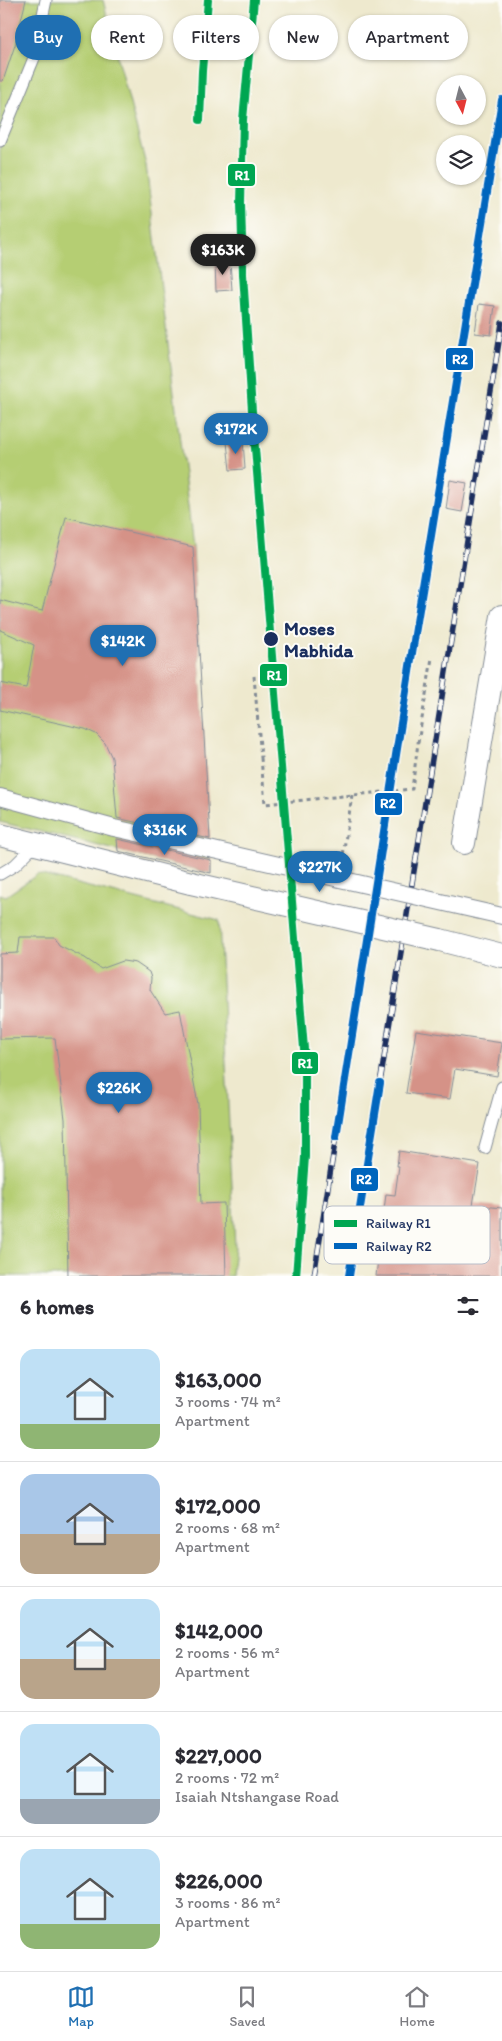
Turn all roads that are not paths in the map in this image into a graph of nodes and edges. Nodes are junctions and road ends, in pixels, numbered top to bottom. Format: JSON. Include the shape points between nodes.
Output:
{"nodes":[{"id":1,"x":46,"y":0,"type":"edge"},
{"id":2,"x":0,"y":141,"type":"edge"},
{"id":3,"x":502,"y":616,"type":"edge"},
{"id":4,"x":0,"y":797,"type":"edge"},
{"id":5,"x":0,"y":835,"type":"edge"},
{"id":6,"x":464,"y":843,"type":"dead end"},
{"id":7,"x":36,"y":844,"type":"junction"},
{"id":8,"x":0,"y":874,"type":"edge"},
{"id":9,"x":502,"y":916,"type":"edge"},
{"id":10,"x":502,"y":956,"type":"edge"},
{"id":11,"x":502,"y":1087,"type":"edge"},
{"id":12,"x":484,"y":1148,"type":"dead end"}],
"edges":[{"from":1,"to":2,"type":"lane","via":[[34,58]]},
{"from":3,"to":6,"type":"street"},
{"from":4,"to":9,"type":"street","bridge":true,"via":[[114,828]]},
{"from":5,"to":7,"type":"street"},
{"from":7,"to":8,"type":"lane","via":[[15,866]]},
{"from":7,"to":10,"type":"street","bridge":true},
{"from":11,"to":12,"type":"lane"}]}
